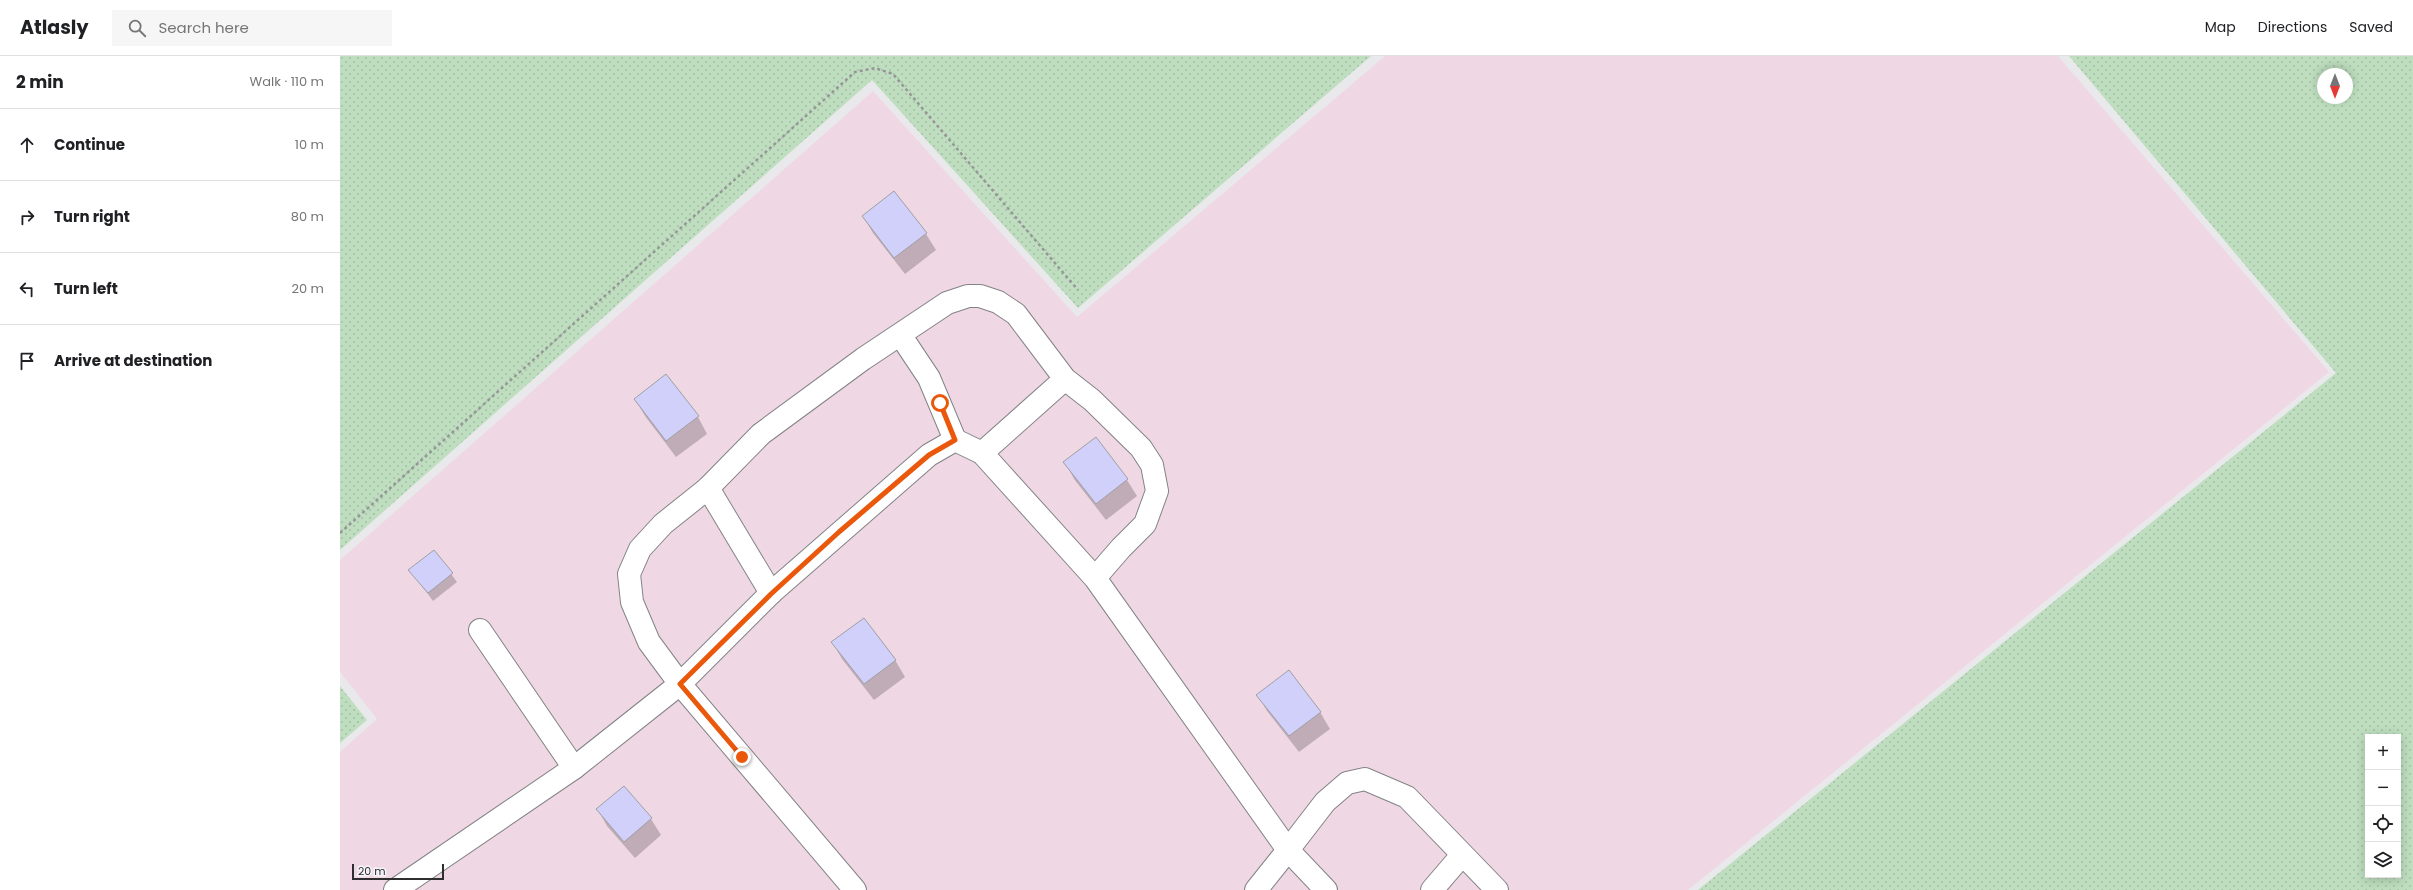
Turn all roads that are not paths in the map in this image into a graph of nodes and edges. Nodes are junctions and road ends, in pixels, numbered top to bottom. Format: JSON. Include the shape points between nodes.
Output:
{"nodes":[{"id":1,"x":901,"y":336,"type":"junction"},
{"id":2,"x":1065,"y":379,"type":"junction"},
{"id":3,"x":955,"y":440,"type":"junction"},
{"id":4,"x":982,"y":453,"type":"junction"},
{"id":5,"x":708,"y":488,"type":"junction"},
{"id":6,"x":1095,"y":578,"type":"junction"},
{"id":7,"x":771,"y":594,"type":"junction"},
{"id":8,"x":480,"y":630,"type":"dead end"},
{"id":9,"x":680,"y":684,"type":"junction"},
{"id":10,"x":574,"y":768,"type":"junction"},
{"id":11,"x":1288,"y":850,"type":"junction"},
{"id":12,"x":1462,"y":855,"type":"junction"},
{"id":13,"x":397,"y":889,"type":"edge"},
{"id":14,"x":855,"y":890,"type":"edge"},
{"id":15,"x":1256,"y":890,"type":"edge"},
{"id":16,"x":1326,"y":890,"type":"edge"},
{"id":17,"x":1432,"y":890,"type":"edge"},
{"id":18,"x":1497,"y":890,"type":"edge"}],
"edges":[{"from":1,"to":2,"type":"lane","via":[[947,303],[968,296],[980,296],[998,302],[1016,314]]},
{"from":1,"to":3,"type":"lane","via":[[929,378]]},
{"from":1,"to":5,"type":"lane","via":[[863,359],[761,434]]},
{"from":2,"to":4,"type":"lane"},
{"from":2,"to":6,"type":"lane","via":[[1092,400],[1141,448],[1152,465],[1157,491],[1145,524]]},
{"from":3,"to":4,"type":"lane"},
{"from":3,"to":7,"type":"lane","via":[[929,455]]},
{"from":4,"to":6,"type":"lane"},
{"from":5,"to":7,"type":"lane"},
{"from":5,"to":9,"type":"lane","via":[[663,524],[640,549],[629,574],[632,602],[649,642]]},
{"from":6,"to":11,"type":"lane"},
{"from":7,"to":9,"type":"lane"},
{"from":8,"to":10,"type":"lane"},
{"from":9,"to":10,"type":"lane"},
{"from":9,"to":14,"type":"lane"},
{"from":10,"to":13,"type":"lane"},
{"from":11,"to":12,"type":"lane","via":[[1325,802],[1347,783],[1365,779],[1407,797]]},
{"from":11,"to":15,"type":"lane"},
{"from":11,"to":16,"type":"lane"},
{"from":12,"to":17,"type":"lane"},
{"from":12,"to":18,"type":"lane"}]}
